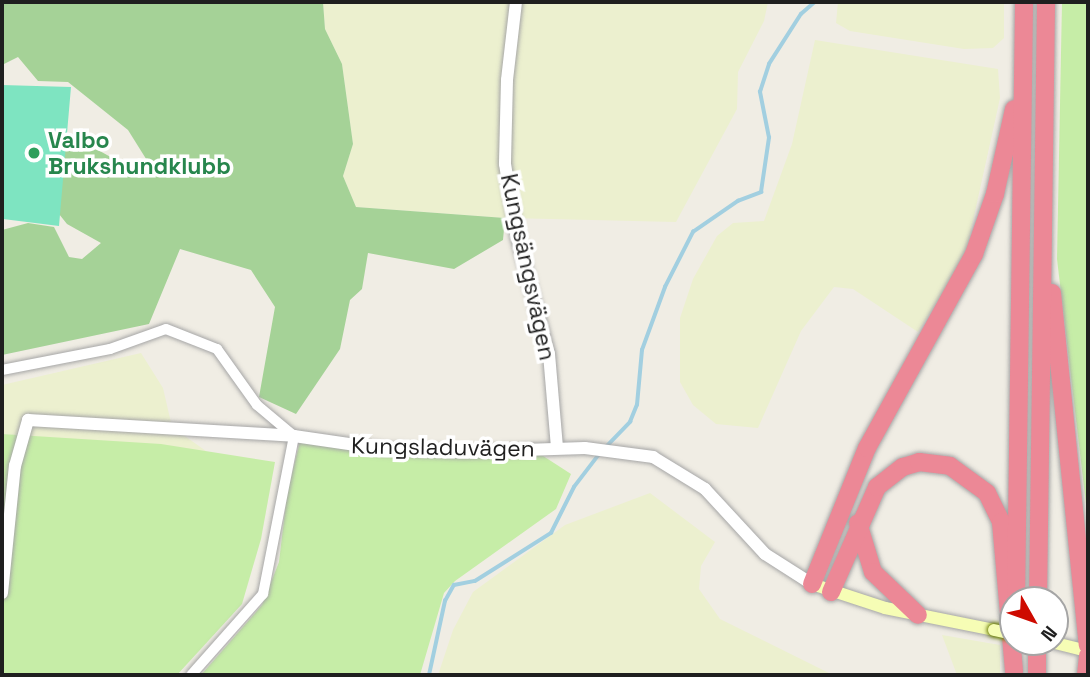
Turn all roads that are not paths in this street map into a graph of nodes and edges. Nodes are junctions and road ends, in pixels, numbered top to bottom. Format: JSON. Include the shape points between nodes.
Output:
{"nodes":[{"id":1,"x":516,"y":2,"type":"edge"},
{"id":2,"x":1024,"y":2,"type":"edge"},
{"id":3,"x":1046,"y":2,"type":"edge"},
{"id":4,"x":1023,"y":71,"type":"junction"},
{"id":5,"x":1043,"y":212,"type":"junction"},
{"id":6,"x":2,"y":370,"type":"edge"},
{"id":7,"x":294,"y":436,"type":"junction"},
{"id":8,"x":557,"y":448,"type":"junction"},
{"id":9,"x":858,"y":523,"type":"junction"},
{"id":10,"x":812,"y":584,"type":"junction"},
{"id":11,"x":1016,"y":586,"type":"edge"},
{"id":12,"x":1038,"y":586,"type":"edge"},
{"id":13,"x":831,"y":592,"type":"junction"},
{"id":14,"x":2,"y":593,"type":"edge"},
{"id":15,"x":918,"y":615,"type":"junction"},
{"id":16,"x":999,"y":631,"type":"edge"},
{"id":17,"x":1088,"y":645,"type":"edge"},
{"id":18,"x":1069,"y":648,"type":"edge"},
{"id":19,"x":1088,"y":653,"type":"edge"},
{"id":20,"x":1037,"y":656,"type":"edge"},
{"id":21,"x":1014,"y":673,"type":"edge"},
{"id":22,"x":191,"y":675,"type":"edge"},
{"id":23,"x":1037,"y":675,"type":"edge"},
{"id":24,"x":1086,"y":675,"type":"edge"}],
"edges":[{"from":1,"to":8,"type":"street","name":"Kungsängsvägen","via":[[506,80],[505,164],[517,237],[549,354]]},
{"from":2,"to":4,"type":"highway"},
{"from":3,"to":5,"type":"highway"},
{"from":4,"to":10,"type":"highway","via":[[995,194],[974,254],[867,448]]},
{"from":4,"to":11,"type":"highway"},
{"from":5,"to":12,"type":"highway"},
{"from":5,"to":17,"type":"highway"},
{"from":6,"to":7,"type":"street","via":[[110,349],[166,329],[217,349],[257,405]]},
{"from":7,"to":8,"type":"street","name":"Kungsladuvägen","via":[[383,449]]},
{"from":7,"to":14,"type":"street","name":"Kungsladuvägen","via":[[27,420],[16,466]]},
{"from":7,"to":22,"type":"street","via":[[263,594]]},
{"from":8,"to":10,"type":"street","name":"Kungsladuvägen","via":[[585,447],[653,457],[705,489],[765,554]]},
{"from":9,"to":13,"type":"highway"},
{"from":9,"to":15,"type":"highway","via":[[873,572]]},
{"from":9,"to":21,"type":"highway","via":[[877,487],[902,467],[935,463],[976,481],[1001,522]]},
{"from":10,"to":13,"type":"main road"},
{"from":13,"to":15,"type":"main road"},
{"from":15,"to":16,"type":"main road","bridge":true},
{"from":18,"to":19,"type":"main road"},
{"from":19,"to":24,"type":"highway"},
{"from":20,"to":23,"type":"highway"}]}
